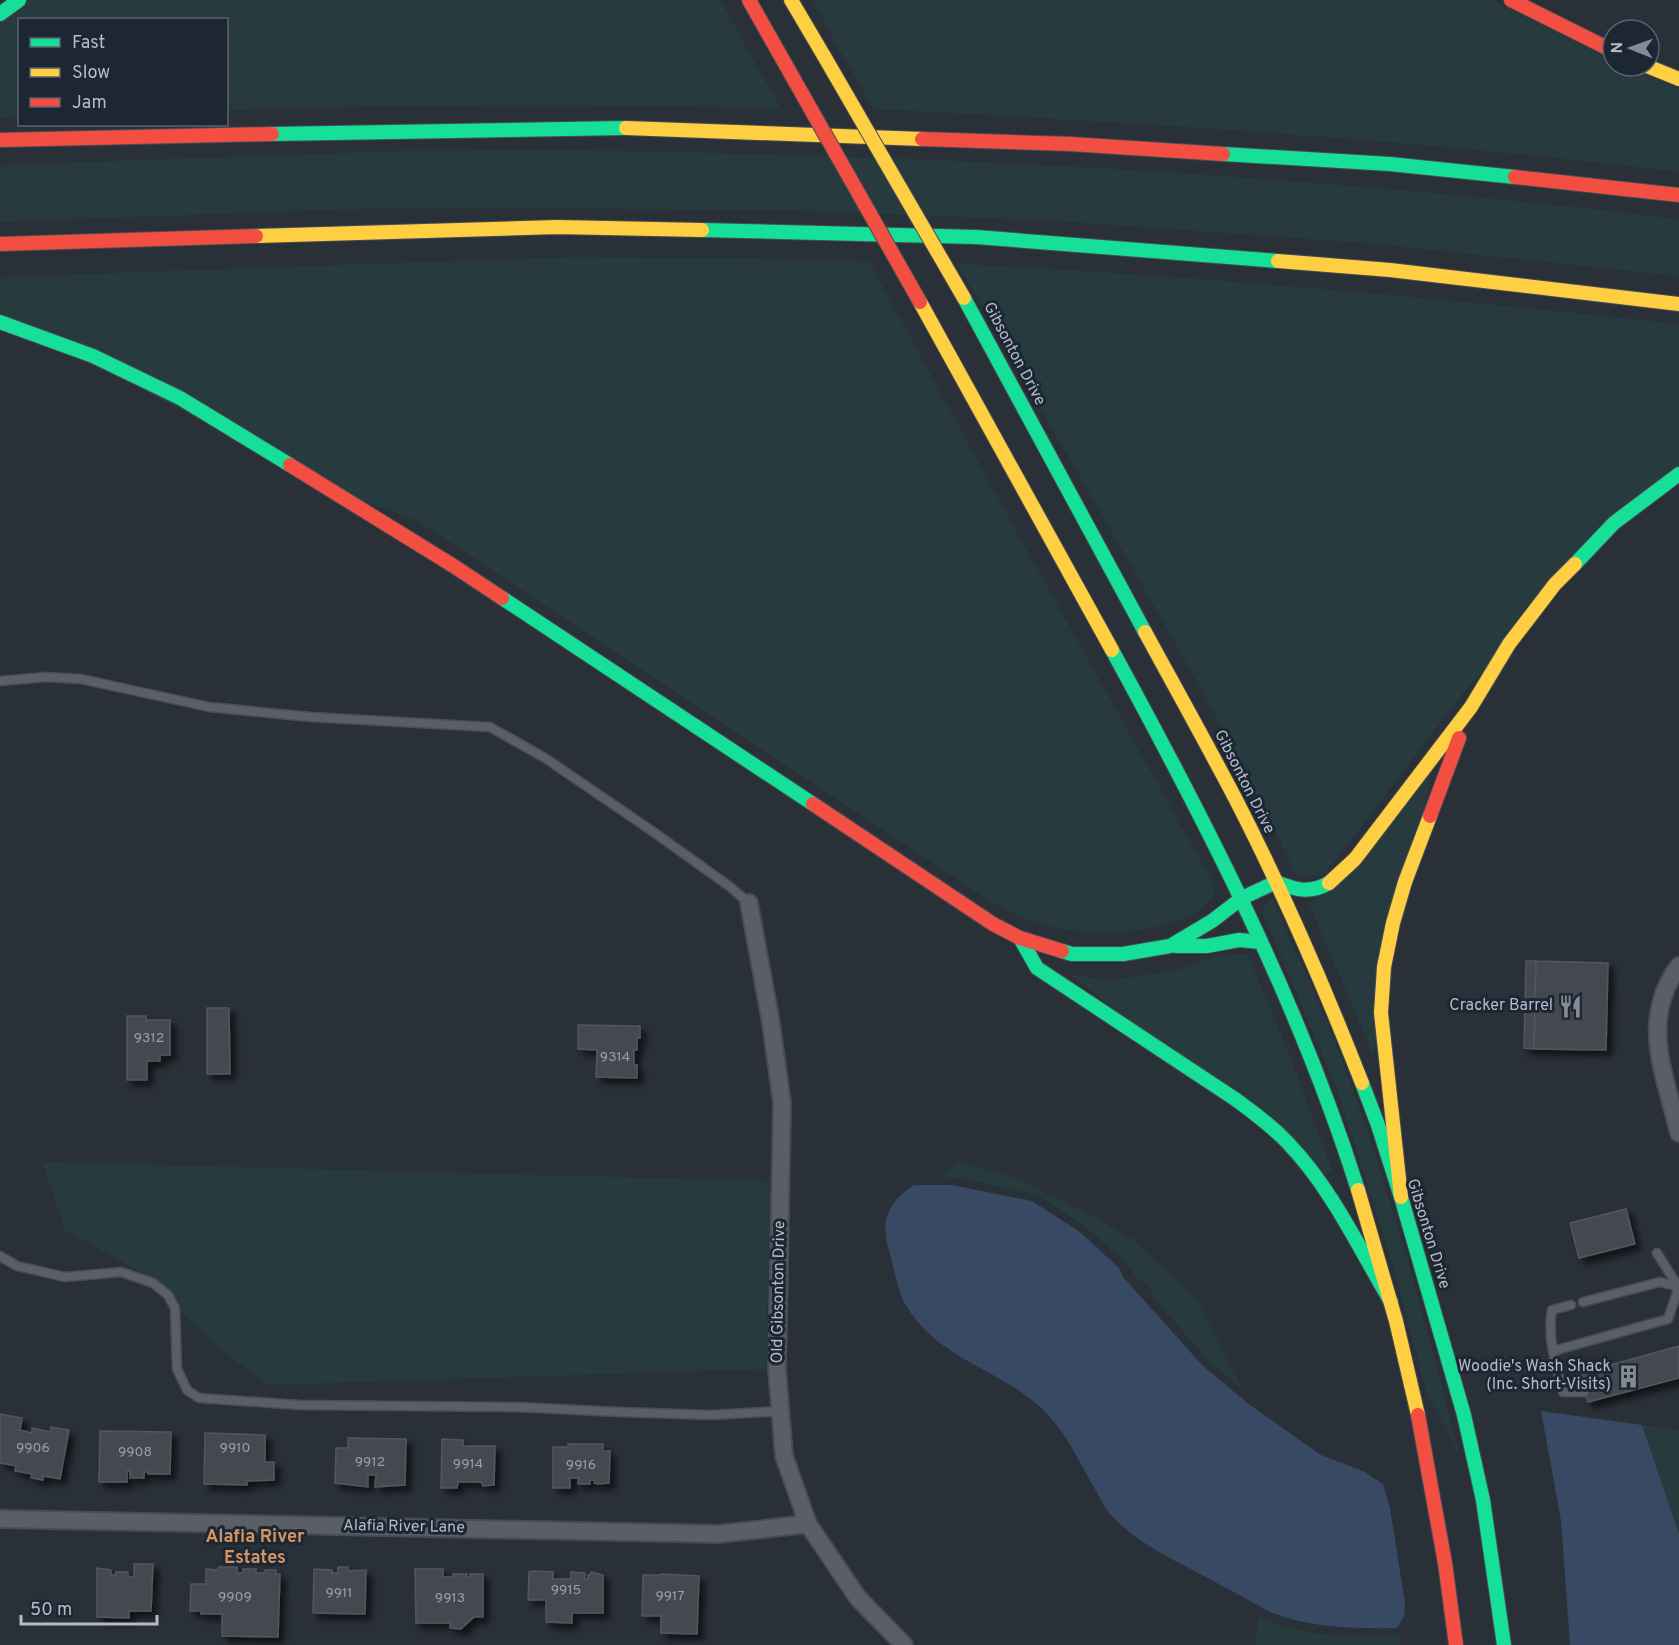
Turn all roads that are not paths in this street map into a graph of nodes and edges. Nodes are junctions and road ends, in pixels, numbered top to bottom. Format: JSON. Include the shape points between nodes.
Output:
{"nodes":[{"id":1,"x":19,"y":0,"type":"edge"},
{"id":2,"x":748,"y":0,"type":"edge"},
{"id":3,"x":791,"y":0,"type":"edge"},
{"id":4,"x":1510,"y":0,"type":"edge"},
{"id":5,"x":0,"y":14,"type":"edge"},
{"id":6,"x":1601,"y":45,"type":"edge"},
{"id":7,"x":1661,"y":72,"type":"edge"},
{"id":8,"x":1679,"y":79,"type":"edge"},
{"id":9,"x":0,"y":140,"type":"edge"},
{"id":10,"x":1679,"y":195,"type":"edge"},
{"id":11,"x":0,"y":244,"type":"edge"},
{"id":12,"x":1679,"y":303,"type":"edge"},
{"id":13,"x":0,"y":322,"type":"edge"},
{"id":14,"x":1679,"y":474,"type":"edge"},
{"id":15,"x":0,"y":681,"type":"edge"},
{"id":16,"x":1471,"y":707,"type":"junction"},
{"id":17,"x":1276,"y":882,"type":"junction"},
{"id":18,"x":1242,"y":898,"type":"junction"},
{"id":19,"x":749,"y":903,"type":"joint"},
{"id":20,"x":1020,"y":938,"type":"junction"},
{"id":21,"x":1262,"y":942,"type":"junction"},
{"id":22,"x":1170,"y":946,"type":"junction"},
{"id":23,"x":1679,"y":966,"type":"edge"},
{"id":24,"x":1679,"y":1133,"type":"edge"},
{"id":25,"x":1401,"y":1197,"type":"junction"},
{"id":26,"x":1657,"y":1253,"type":"dead end"},
{"id":27,"x":0,"y":1256,"type":"edge"},
{"id":28,"x":1679,"y":1288,"type":"edge"},
{"id":29,"x":1391,"y":1302,"type":"junction"},
{"id":30,"x":1583,"y":1302,"type":"dead end"},
{"id":31,"x":1571,"y":1305,"type":"dead end"},
{"id":32,"x":1553,"y":1351,"type":"junction"},
{"id":33,"x":1584,"y":1392,"type":"dead end"},
{"id":34,"x":781,"y":1411,"type":"junction"},
{"id":35,"x":0,"y":1519,"type":"edge"},
{"id":36,"x":808,"y":1524,"type":"junction"},
{"id":37,"x":904,"y":1645,"type":"edge"},
{"id":38,"x":1456,"y":1645,"type":"edge"},
{"id":39,"x":1504,"y":1645,"type":"edge"}],
"edges":[{"from":1,"to":5,"type":"main road"},
{"from":2,"to":18,"type":"main road","bridge":true,"via":[[1150,719]]},
{"from":3,"to":17,"type":"main road","name":"Gibsonton Drive","bridge":true,"via":[[964,298],[1234,797]]},
{"from":4,"to":6,"type":"main road"},
{"from":7,"to":8,"type":"main road"},
{"from":9,"to":10,"type":"main road","via":[[608,127],[1071,144],[1390,164]]},
{"from":11,"to":12,"type":"main road","via":[[557,227],[976,237],[1390,270]]},
{"from":13,"to":20,"type":"main road","via":[[93,356],[180,398],[452,566],[993,924]]},
{"from":14,"to":16,"type":"main road","via":[[1614,523],[1555,584],[1509,644]]},
{"from":15,"to":19,"type":"lane","via":[[46,677],[91,680],[209,707],[490,727],[554,764]]},
{"from":16,"to":17,"type":"main road","via":[[1355,860],[1331,882],[1306,891]]},
{"from":16,"to":25,"type":"main road","via":[[1405,882],[1384,967],[1381,1013]]},
{"from":17,"to":18,"type":"main road"},
{"from":17,"to":25,"type":"main road","name":"Gibsonton Drive","via":[[1330,1002],[1378,1125]]},
{"from":18,"to":21,"type":"main road"},
{"from":18,"to":22,"type":"main road"},
{"from":19,"to":34,"type":"street","name":"Old Gibsonton Drive","via":[[782,1103],[777,1369]]},
{"from":20,"to":22,"type":"main road","via":[[1072,954],[1123,954]]},
{"from":20,"to":29,"type":"main road","via":[[1037,968],[1226,1093],[1282,1137],[1323,1187]]},
{"from":21,"to":22,"type":"main road"},
{"from":21,"to":29,"type":"main road","via":[[1329,1107]]},
{"from":23,"to":24,"type":"street","via":[[1662,995],[1657,1023],[1660,1057]]},
{"from":25,"to":39,"type":"main road","name":"Gibsonton Drive","via":[[1475,1459]]},
{"from":26,"to":28,"type":"lane"},
{"from":27,"to":34,"type":"lane","via":[[17,1266],[65,1277],[121,1272],[153,1283],[168,1295],[175,1308],[177,1369],[187,1390],[199,1398],[300,1406],[517,1407],[700,1414]]},
{"from":28,"to":30,"type":"lane","via":[[1660,1282]]},
{"from":28,"to":32,"type":"lane","via":[[1668,1319]]},
{"from":29,"to":38,"type":"main road","via":[[1428,1462]]},
{"from":31,"to":32,"type":"lane","via":[[1552,1311]]},
{"from":32,"to":33,"type":"lane","via":[[1563,1392]]},
{"from":34,"to":36,"type":"street","name":"Old Gibsonton Drive","via":[[784,1456]]},
{"from":35,"to":36,"type":"street","name":"Alafia River Lane","via":[[719,1534]]},
{"from":36,"to":37,"type":"street","name":"Old Gibsonton Drive","via":[[858,1598]]}]}
